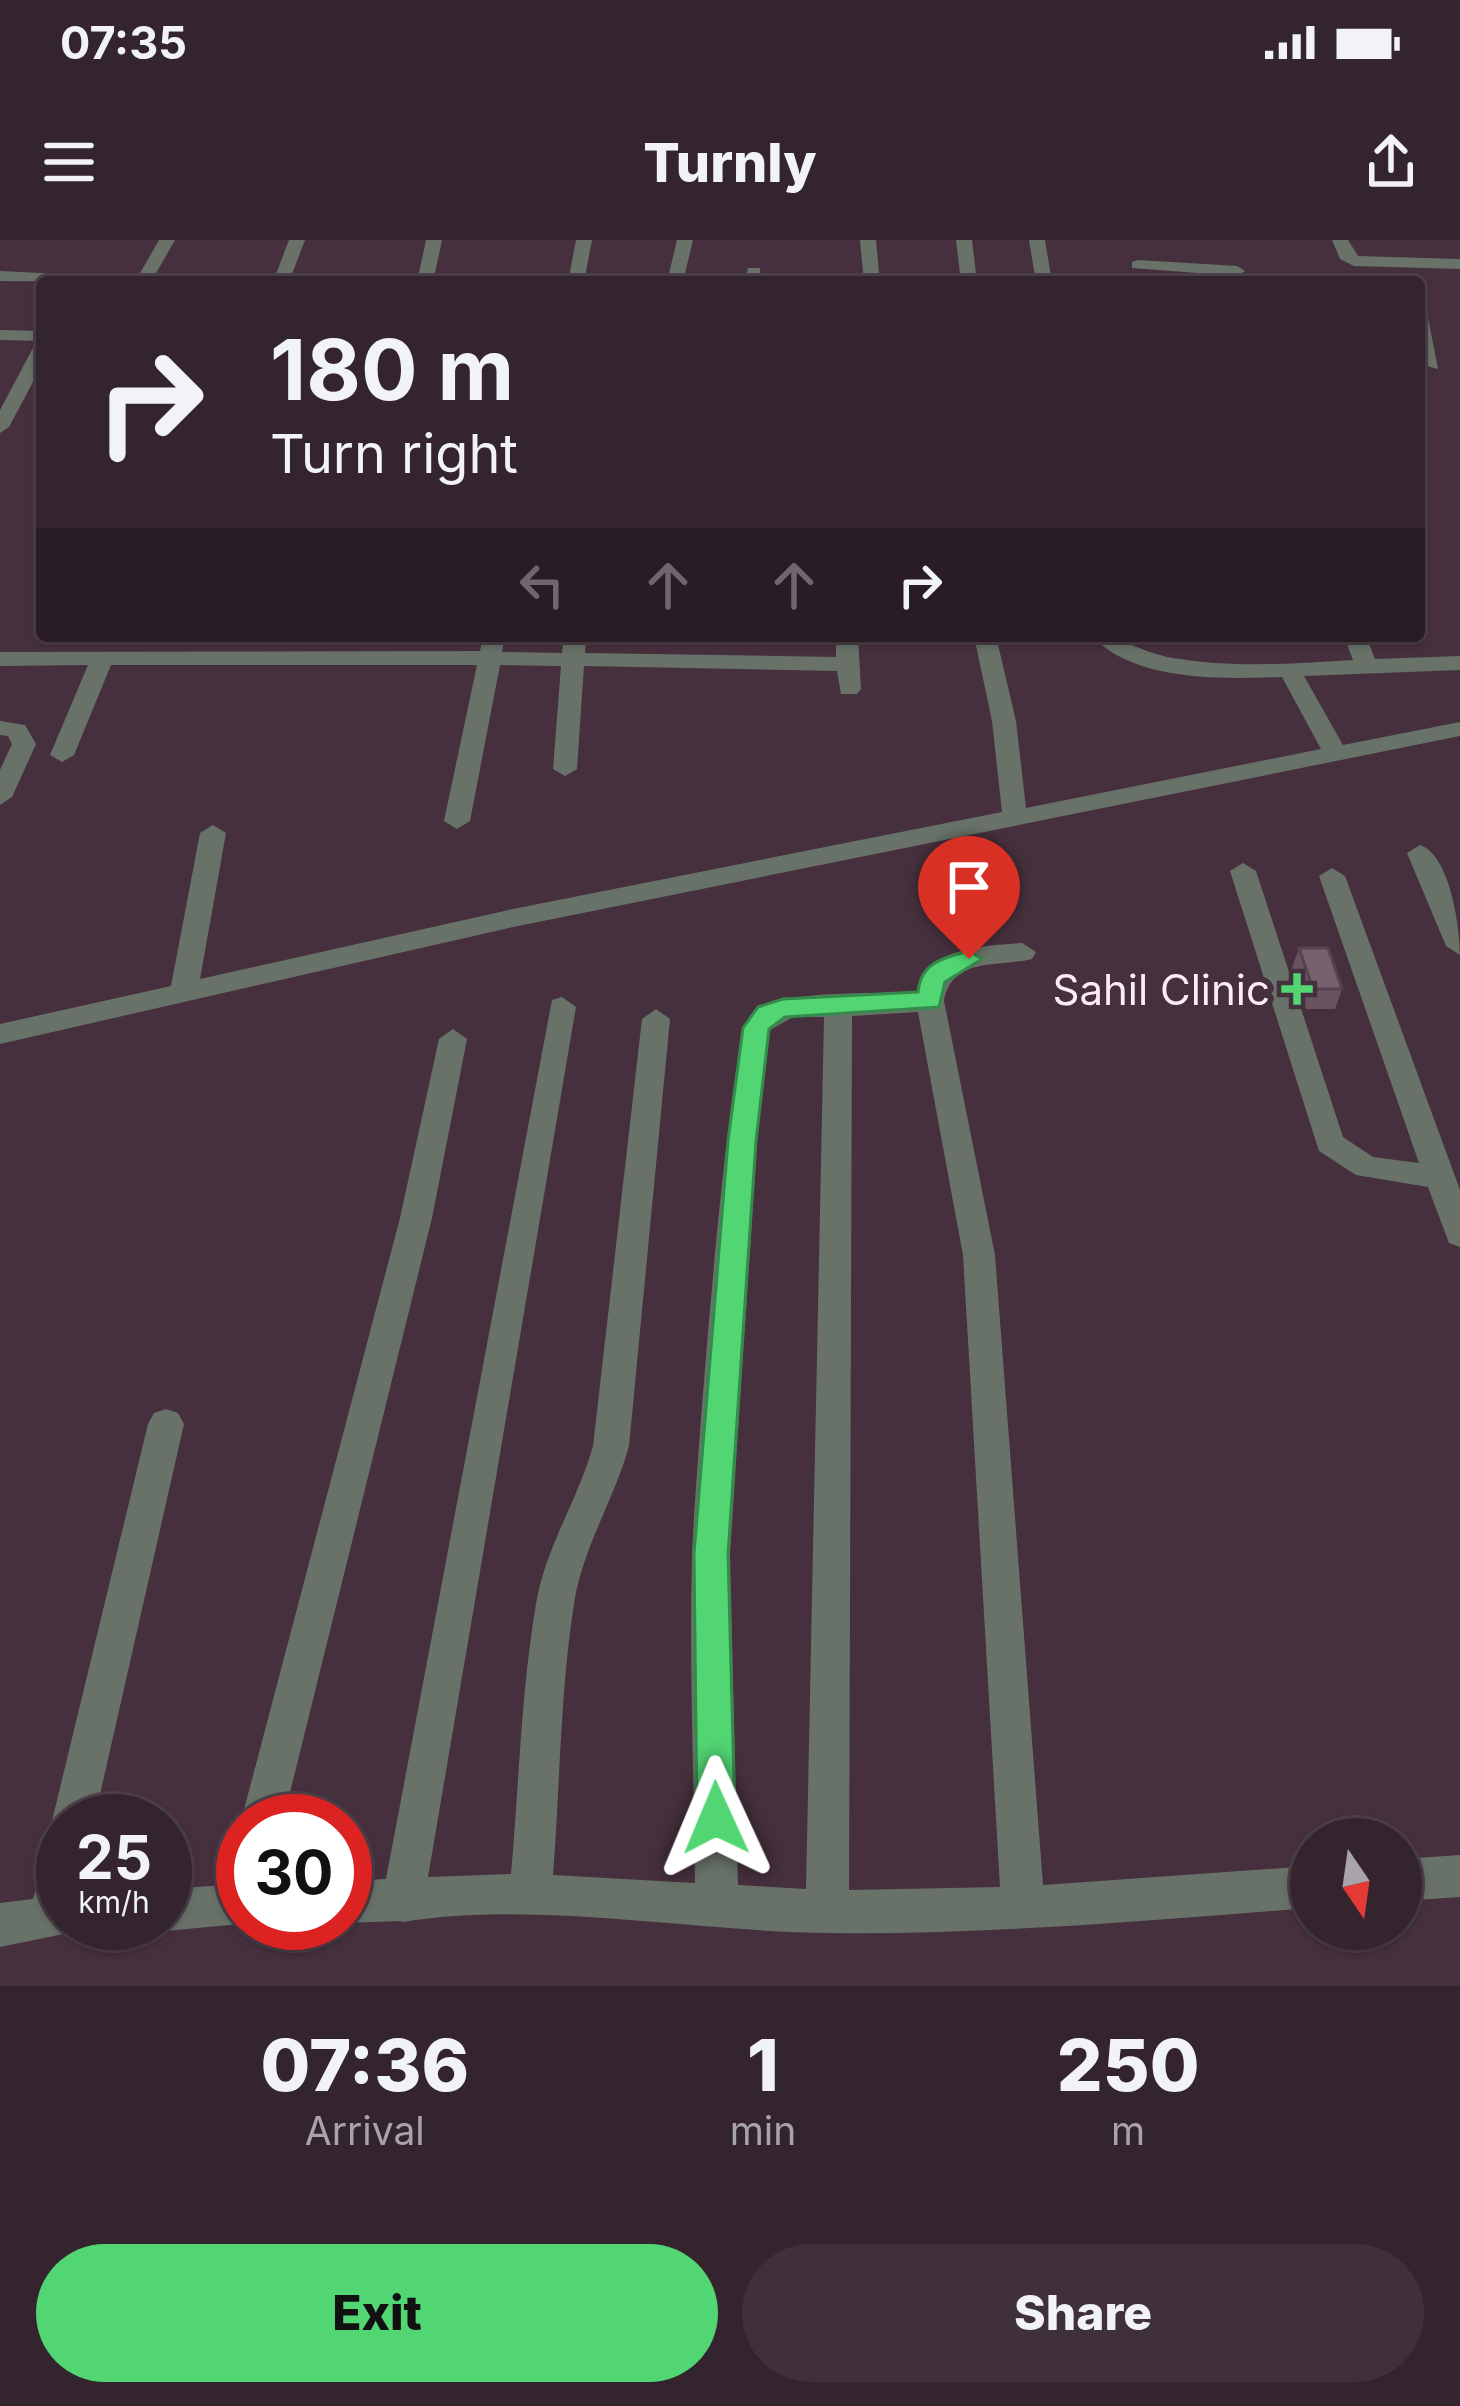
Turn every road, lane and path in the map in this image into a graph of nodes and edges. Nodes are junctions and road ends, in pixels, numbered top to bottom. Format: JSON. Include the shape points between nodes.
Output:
{"nodes":[{"id":1,"x":167,"y":240,"type":"edge"},
{"id":2,"x":298,"y":240,"type":"edge"},
{"id":3,"x":434,"y":240,"type":"edge"},
{"id":4,"x":584,"y":240,"type":"edge"},
{"id":5,"x":685,"y":240,"type":"edge"},
{"id":6,"x":868,"y":240,"type":"edge"},
{"id":7,"x":964,"y":240,"type":"edge"},
{"id":8,"x":1037,"y":240,"type":"edge"},
{"id":9,"x":1135,"y":240,"type":"edge"},
{"id":10,"x":1340,"y":240,"type":"edge"},
{"id":11,"x":1406,"y":240,"type":"edge"},
{"id":12,"x":1416,"y":262,"type":"junction"},
{"id":13,"x":1460,"y":264,"type":"edge"},
{"id":14,"x":1237,"y":271,"type":"edge"},
{"id":15,"x":1139,"y":274,"type":"edge"},
{"id":16,"x":0,"y":276,"type":"edge"},
{"id":17,"x":146,"y":276,"type":"edge"},
{"id":18,"x":283,"y":276,"type":"edge"},
{"id":19,"x":426,"y":276,"type":"edge"},
{"id":20,"x":577,"y":276,"type":"edge"},
{"id":21,"x":676,"y":276,"type":"edge"},
{"id":22,"x":871,"y":276,"type":"edge"},
{"id":23,"x":968,"y":276,"type":"edge"},
{"id":24,"x":1044,"y":276,"type":"edge"},
{"id":25,"x":36,"y":278,"type":"edge"},
{"id":26,"x":0,"y":335,"type":"edge"},
{"id":27,"x":36,"y":336,"type":"edge"},
{"id":28,"x":36,"y":358,"type":"edge"},
{"id":29,"x":0,"y":427,"type":"edge"},
{"id":30,"x":575,"y":642,"type":"edge"},
{"id":31,"x":847,"y":642,"type":"edge"},
{"id":32,"x":986,"y":642,"type":"edge"},
{"id":33,"x":1110,"y":642,"type":"edge"},
{"id":34,"x":1357,"y":642,"type":"edge"},
{"id":35,"x":492,"y":648,"type":"edge"},
{"id":36,"x":102,"y":658,"type":"junction"},
{"id":37,"x":0,"y":659,"type":"edge"},
{"id":38,"x":573,"y":662,"type":"junction"},
{"id":39,"x":1460,"y":663,"type":"edge"},
{"id":40,"x":848,"y":664,"type":"junction"},
{"id":41,"x":1366,"y":666,"type":"junction"},
{"id":42,"x":1288,"y":668,"type":"junction"},
{"id":43,"x":849,"y":689,"type":"dead end"},
{"id":44,"x":0,"y":728,"type":"edge"},
{"id":45,"x":1460,"y":729,"type":"edge"},
{"id":46,"x":62,"y":755,"type":"dead end"},
{"id":47,"x":1336,"y":755,"type":"junction"},
{"id":48,"x":565,"y":770,"type":"dead end"},
{"id":49,"x":0,"y":797,"type":"edge"},
{"id":50,"x":1015,"y":818,"type":"junction"},
{"id":51,"x":457,"y":821,"type":"dead end"},
{"id":52,"x":213,"y":832,"type":"dead end"},
{"id":53,"x":1420,"y":853,"type":"dead end"},
{"id":54,"x":1243,"y":871,"type":"dead end"},
{"id":55,"x":1332,"y":876,"type":"dead end"},
{"id":56,"x":1460,"y":946,"type":"edge"},
{"id":57,"x":1022,"y":952,"type":"dead end"},
{"id":58,"x":184,"y":992,"type":"junction"},
{"id":59,"x":930,"y":1001,"type":"junction"},
{"id":60,"x":838,"y":1006,"type":"junction"},
{"id":61,"x":562,"y":1007,"type":"dead end"},
{"id":62,"x":656,"y":1019,"type":"dead end"},
{"id":63,"x":0,"y":1034,"type":"edge"},
{"id":64,"x":453,"y":1039,"type":"dead end"},
{"id":65,"x":1439,"y":1176,"type":"junction"},
{"id":66,"x":1460,"y":1234,"type":"edge"},
{"id":67,"x":166,"y":1424,"type":"dead end"},
{"id":68,"x":79,"y":1794,"type":"edge"},
{"id":69,"x":269,"y":1794,"type":"edge"},
{"id":70,"x":1460,"y":1876,"type":"edge"},
{"id":71,"x":1422,"y":1879,"type":"edge"},
{"id":72,"x":1290,"y":1889,"type":"edge"},
{"id":73,"x":530,"y":1895,"type":"junction"},
{"id":74,"x":403,"y":1901,"type":"junction"},
{"id":75,"x":372,"y":1902,"type":"edge"},
{"id":76,"x":717,"y":1906,"type":"junction"},
{"id":77,"x":1023,"y":1908,"type":"junction"},
{"id":78,"x":826,"y":1912,"type":"junction"},
{"id":79,"x":36,"y":1920,"type":"edge"},
{"id":80,"x":0,"y":1925,"type":"edge"}],
"edges":[{"from":1,"to":17,"type":"street"},
{"from":2,"to":18,"type":"street"},
{"from":3,"to":19,"type":"street"},
{"from":4,"to":20,"type":"street"},
{"from":5,"to":21,"type":"street"},
{"from":6,"to":22,"type":"street"},
{"from":7,"to":23,"type":"street"},
{"from":8,"to":24,"type":"street"},
{"from":9,"to":15,"type":"street"},
{"from":10,"to":12,"type":"street","via":[[1354,261]]},
{"from":11,"to":12,"type":"street"},
{"from":12,"to":13,"type":"street"},
{"from":14,"to":15,"type":"street"},
{"from":16,"to":25,"type":"street"},
{"from":26,"to":27,"type":"street"},
{"from":28,"to":29,"type":"street"},
{"from":30,"to":38,"type":"street"},
{"from":31,"to":40,"type":"street"},
{"from":32,"to":50,"type":"street"},
{"from":33,"to":42,"type":"street","via":[[1152,663]]},
{"from":34,"to":41,"type":"street"},
{"from":35,"to":36,"type":"street"},
{"from":35,"to":38,"type":"street"},
{"from":35,"to":51,"type":"street"},
{"from":36,"to":37,"type":"street"},
{"from":36,"to":46,"type":"street"},
{"from":38,"to":40,"type":"street"},
{"from":38,"to":48,"type":"street"},
{"from":39,"to":41,"type":"street"},
{"from":40,"to":43,"type":"street"},
{"from":41,"to":42,"type":"street"},
{"from":42,"to":47,"type":"street"},
{"from":44,"to":49,"type":"street","via":[[17,730],[24,744]]},
{"from":45,"to":47,"type":"street"},
{"from":47,"to":50,"type":"street"},
{"from":50,"to":58,"type":"street"},
{"from":52,"to":58,"type":"street"},
{"from":53,"to":56,"type":"street"},
{"from":54,"to":65,"type":"street","via":[[1330,1143],[1368,1170]]},
{"from":55,"to":65,"type":"street"},
{"from":57,"to":59,"type":"street","via":[[944,966],[932,979]]},
{"from":58,"to":63,"type":"street"},
{"from":59,"to":60,"type":"street"},
{"from":59,"to":77,"type":"street","via":[[979,1255]]},
{"from":60,"to":76,"type":"street","via":[[783,1008],[756,1028],[711,1554]]},
{"from":60,"to":78,"type":"street"},
{"from":61,"to":74,"type":"street"},
{"from":62,"to":73,"type":"street","via":[[611,1446],[556,1602]]},
{"from":64,"to":69,"type":"street","via":[[416,1218]]},
{"from":65,"to":66,"type":"street"},
{"from":67,"to":68,"type":"street"},
{"from":70,"to":71,"type":"street"},
{"from":72,"to":77,"type":"street"},
{"from":73,"to":74,"type":"street"},
{"from":73,"to":76,"type":"street"},
{"from":74,"to":75,"type":"street"},
{"from":76,"to":78,"type":"street"},
{"from":77,"to":78,"type":"street"},
{"from":79,"to":80,"type":"street"}]}
